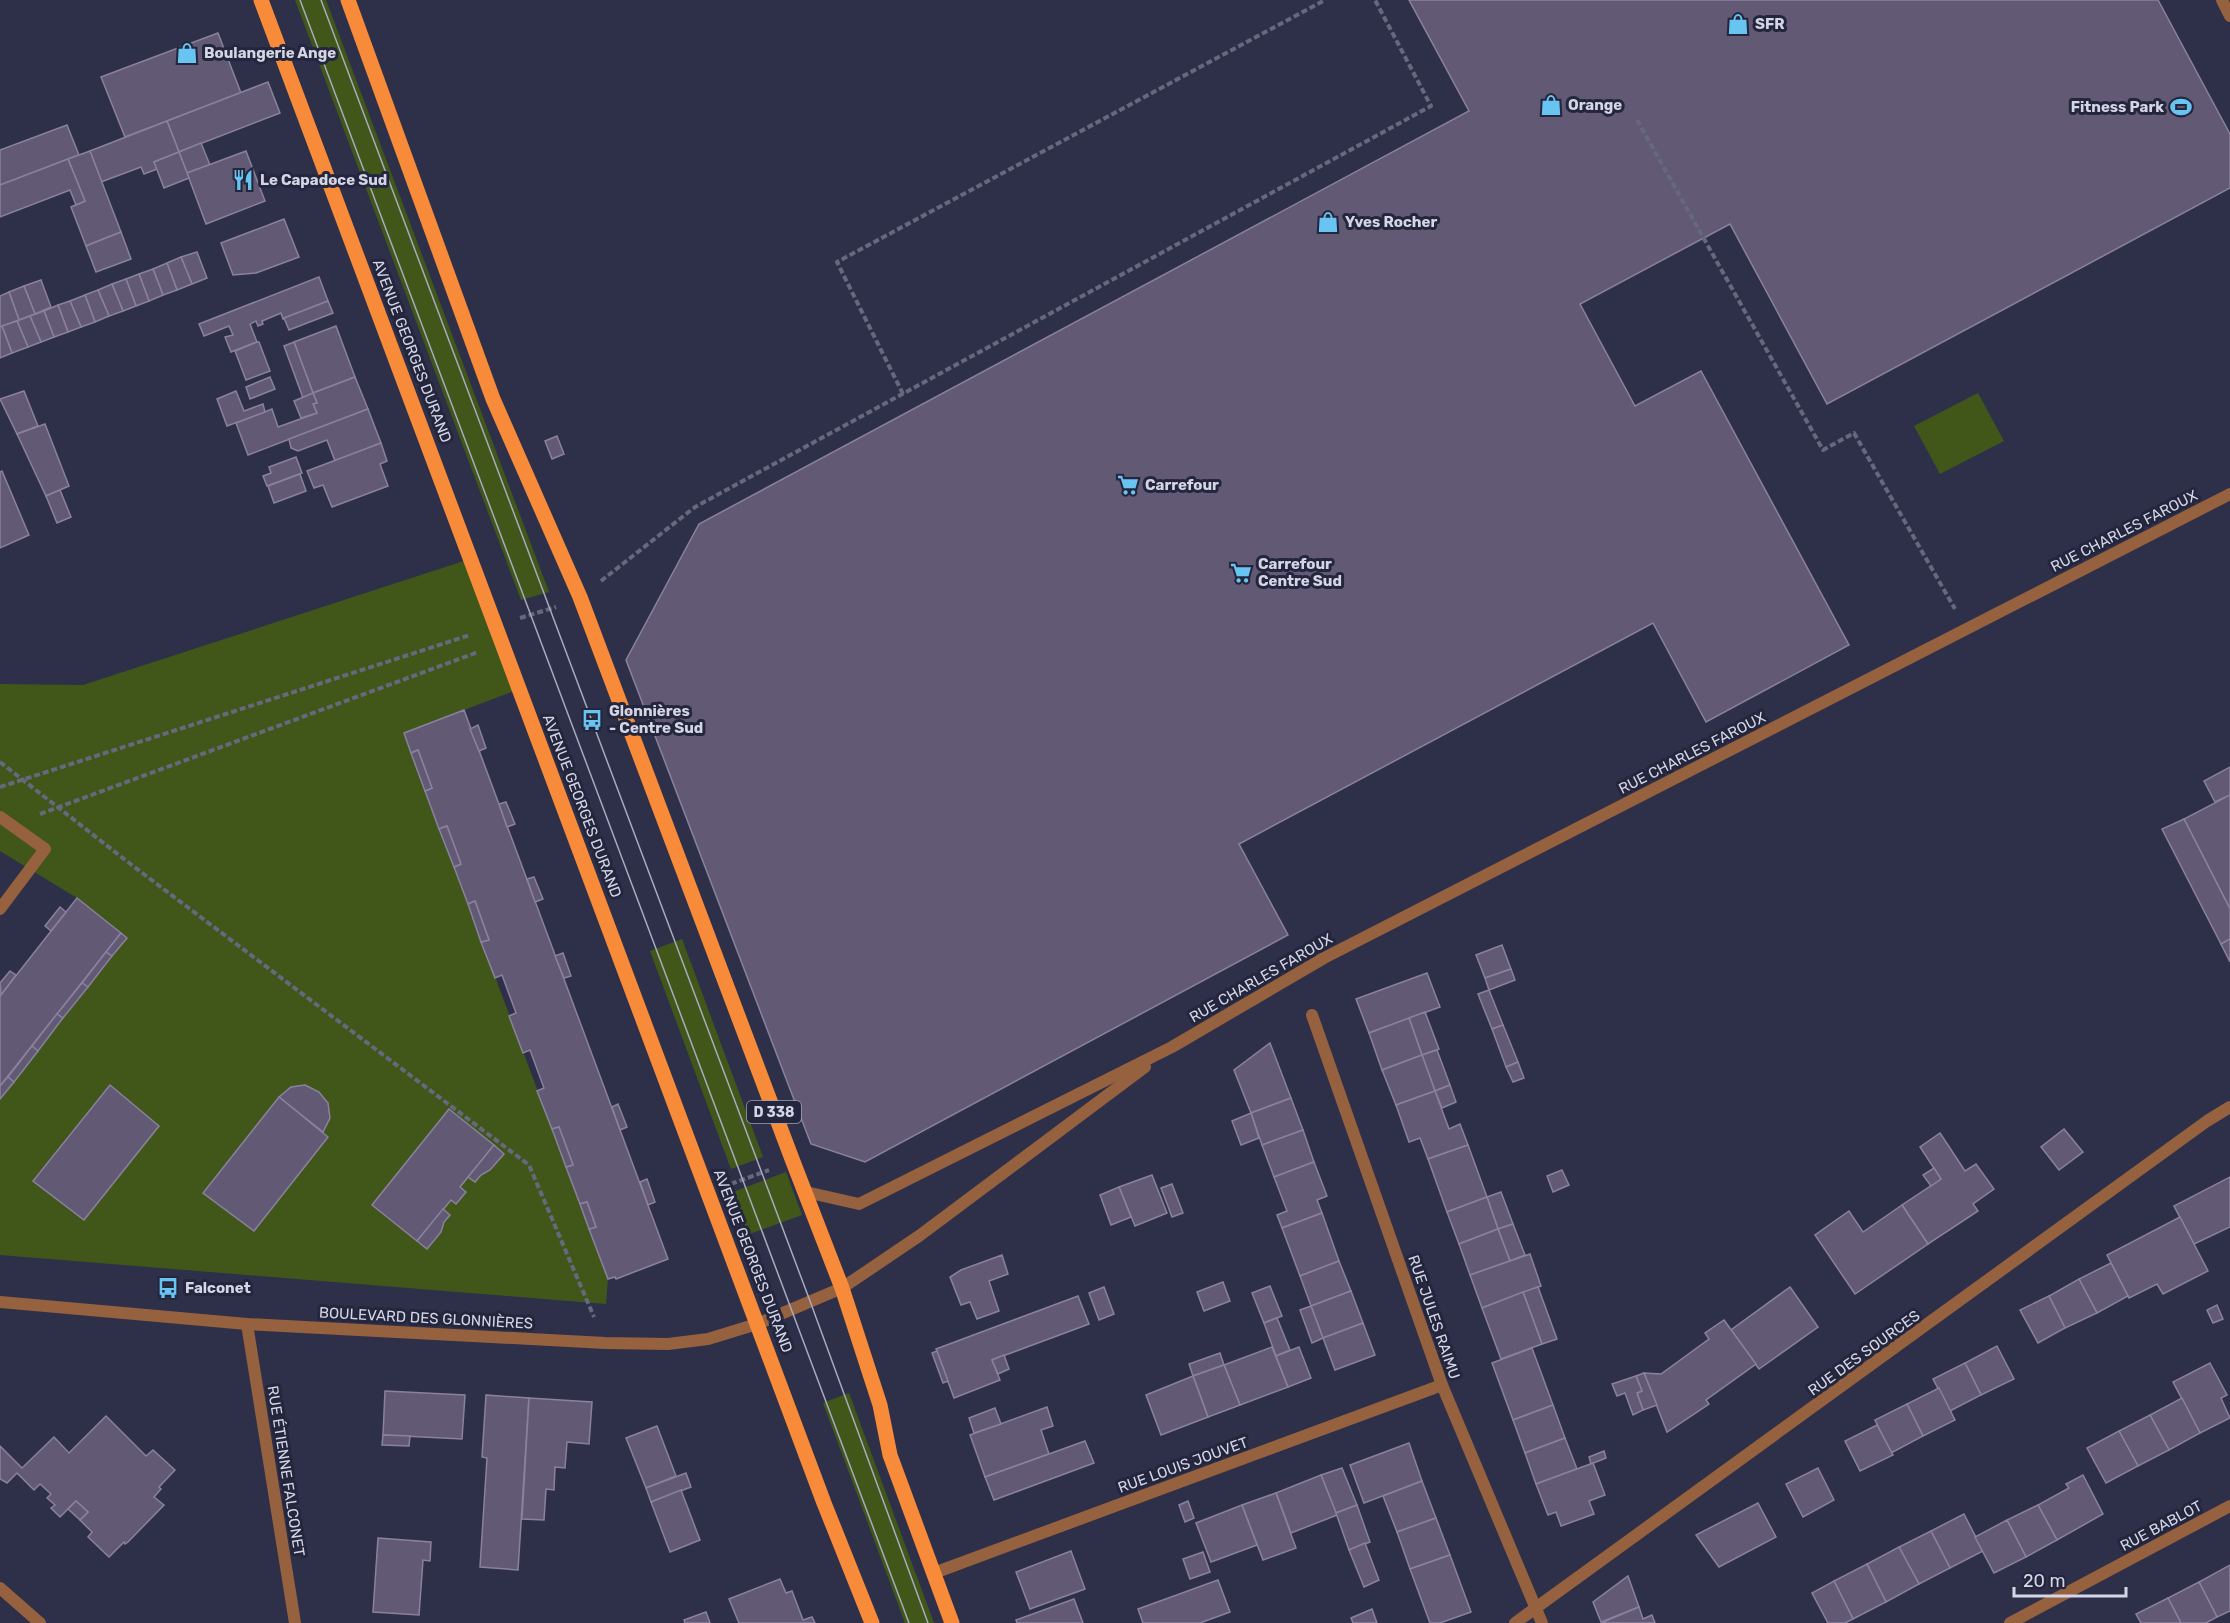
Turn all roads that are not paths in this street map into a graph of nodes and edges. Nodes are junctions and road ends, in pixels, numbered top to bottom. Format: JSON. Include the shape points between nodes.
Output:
{"nodes":[{"id":1,"x":261,"y":0,"type":"edge"},
{"id":2,"x":348,"y":0,"type":"edge"},
{"id":3,"x":2222,"y":0,"type":"edge"},
{"id":4,"x":2230,"y":16,"type":"edge"},
{"id":5,"x":2230,"y":494,"type":"edge"},
{"id":6,"x":0,"y":817,"type":"edge"},
{"id":7,"x":0,"y":909,"type":"edge"},
{"id":8,"x":1312,"y":1015,"type":"dead end"},
{"id":9,"x":1172,"y":1047,"type":"junction"},
{"id":10,"x":2230,"y":1107,"type":"edge"},
{"id":11,"x":806,"y":1192,"type":"junction"},
{"id":12,"x":842,"y":1288,"type":"junction"},
{"id":13,"x":0,"y":1302,"type":"edge"},
{"id":14,"x":247,"y":1324,"type":"junction"},
{"id":15,"x":757,"y":1324,"type":"junction"},
{"id":16,"x":1442,"y":1385,"type":"junction"},
{"id":17,"x":2230,"y":1506,"type":"edge"},
{"id":18,"x":934,"y":1574,"type":"junction"},
{"id":19,"x":0,"y":1588,"type":"edge"},
{"id":20,"x":1535,"y":1609,"type":"junction"},
{"id":21,"x":40,"y":1623,"type":"edge"},
{"id":22,"x":296,"y":1623,"type":"edge"},
{"id":23,"x":872,"y":1623,"type":"edge"},
{"id":24,"x":952,"y":1623,"type":"edge"},
{"id":25,"x":1515,"y":1623,"type":"edge"},
{"id":26,"x":1542,"y":1623,"type":"edge"},
{"id":27,"x":2010,"y":1623,"type":"edge"}],
"edges":[{"from":1,"to":15,"type":"main road","name":"AVENUE GEORGES DURAND"},
{"from":2,"to":11,"type":"main road","number":"D 338","via":[[493,399],[580,597]]},
{"from":3,"to":4,"type":"street"},
{"from":5,"to":9,"type":"street","name":"RUE CHARLES FAROUX","via":[[1324,958]]},
{"from":6,"to":7,"type":"street","via":[[45,849]]},
{"from":8,"to":16,"type":"street","name":"RUE JULES RAIMU"},
{"from":9,"to":11,"type":"street","name":"RUE CHARLES FAROUX","via":[[859,1204]]},
{"from":9,"to":12,"type":"street","name":"RUE CHARLES FAROUX","via":[[901,1249]]},
{"from":10,"to":20,"type":"street","name":"RUE DES SOURCES"},
{"from":11,"to":12,"type":"main road","number":"D 338"},
{"from":12,"to":15,"type":"street","name":"BOULEVARD DES GLONNIÈRES"},
{"from":12,"to":18,"type":"main road","via":[[880,1405],[890,1455]]},
{"from":13,"to":14,"type":"street","name":"BOULEVARD DES GLONNIÈRES"},
{"from":14,"to":15,"type":"street","name":"BOULEVARD DES GLONNIÈRES","via":[[668,1344],[708,1339]]},
{"from":14,"to":22,"type":"street","name":"RUE ÉTIENNE FALCONET"},
{"from":15,"to":23,"type":"main road","name":"AVENUE GEORGES DURAND"},
{"from":16,"to":18,"type":"street","name":"RUE LOUIS JOUVET"},
{"from":16,"to":20,"type":"street","name":"RUE JULES RAIMU"},
{"from":17,"to":27,"type":"street","name":"RUE BABLOT"},
{"from":18,"to":24,"type":"main road"},
{"from":19,"to":21,"type":"street"},
{"from":20,"to":25,"type":"street","name":"RUE DES SOURCES"},
{"from":20,"to":26,"type":"street","name":"RUE JULES RAIMU"}]}
